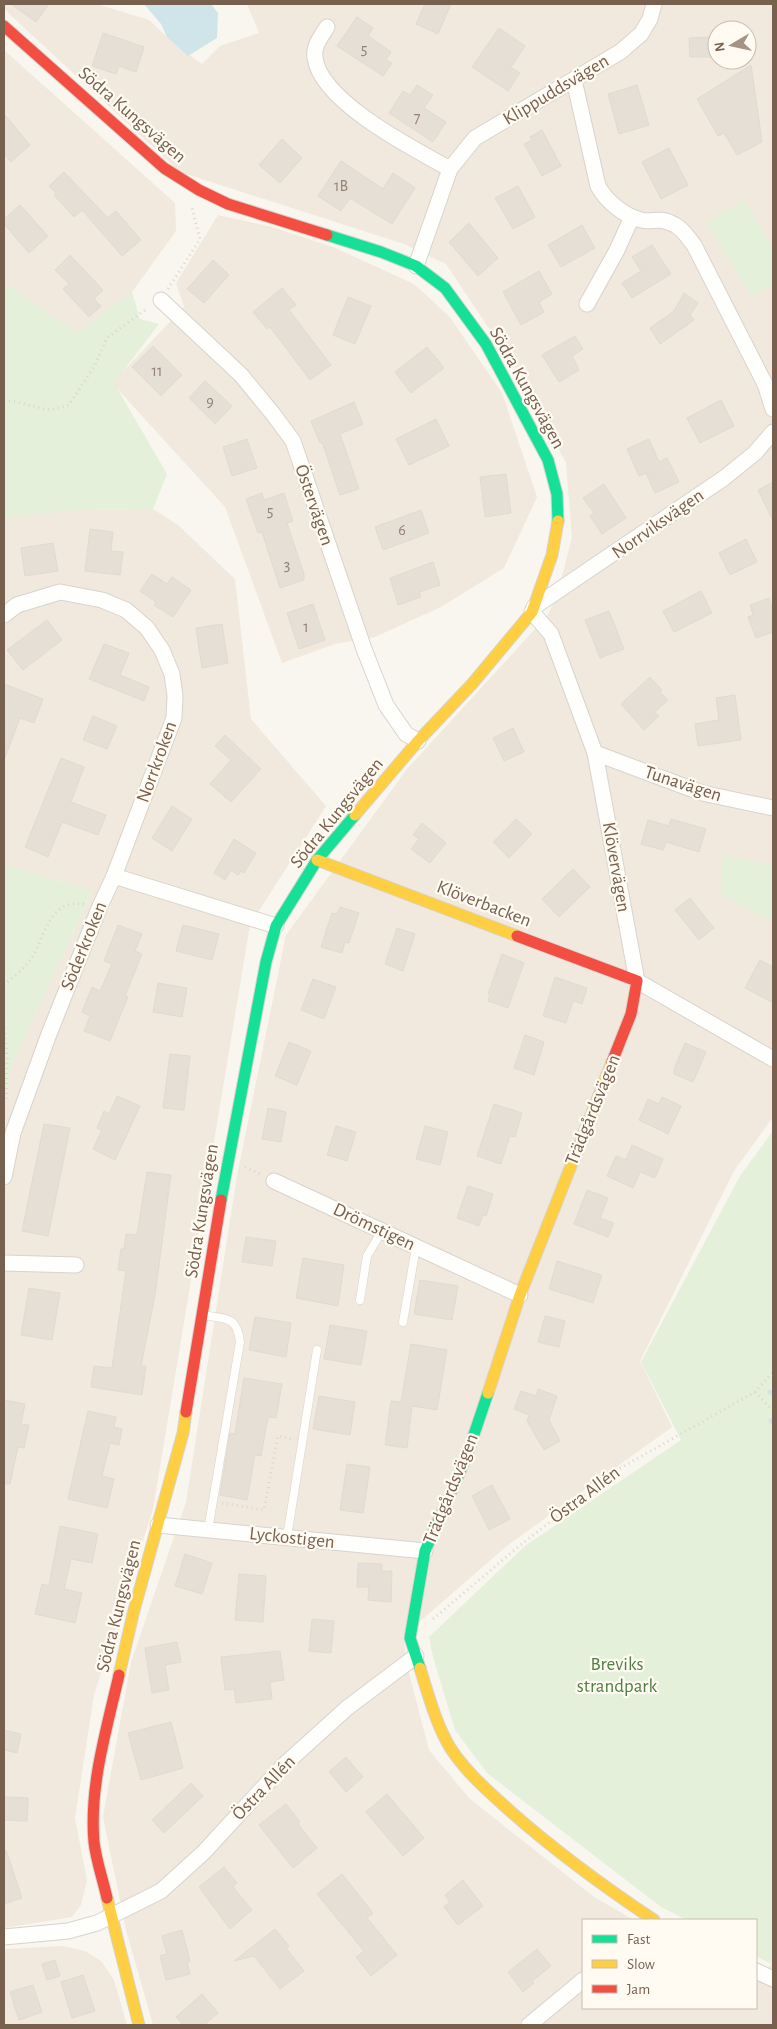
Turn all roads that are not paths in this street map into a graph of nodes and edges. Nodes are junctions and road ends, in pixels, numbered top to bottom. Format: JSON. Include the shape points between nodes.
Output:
{"nodes":[{"id":1,"x":643,"y":4,"type":"edge"},
{"id":2,"x":654,"y":4,"type":"edge"},
{"id":3,"x":650,"y":19,"type":"junction"},
{"id":4,"x":4,"y":26,"type":"edge"},
{"id":5,"x":327,"y":27,"type":"dead end"},
{"id":6,"x":574,"y":80,"type":"junction"},
{"id":7,"x":450,"y":169,"type":"junction"},
{"id":8,"x":632,"y":217,"type":"junction"},
{"id":9,"x":416,"y":266,"type":"junction"},
{"id":10,"x":161,"y":300,"type":"road end"},
{"id":11,"x":587,"y":304,"type":"dead end"},
{"id":12,"x":773,"y":409,"type":"edge"},
{"id":13,"x":773,"y":432,"type":"edge"},
{"id":14,"x":533,"y":610,"type":"junction"},
{"id":15,"x":4,"y":615,"type":"edge"},
{"id":16,"x":418,"y":741,"type":"junction"},
{"id":17,"x":595,"y":753,"type":"junction"},
{"id":18,"x":773,"y":808,"type":"edge"},
{"id":19,"x":318,"y":860,"type":"junction"},
{"id":20,"x":114,"y":876,"type":"junction"},
{"id":21,"x":276,"y":926,"type":"junction"},
{"id":22,"x":637,"y":982,"type":"junction"},
{"id":23,"x":773,"y":1059,"type":"edge"},
{"id":24,"x":4,"y":1177,"type":"edge"},
{"id":25,"x":274,"y":1180,"type":"road end"},
{"id":26,"x":382,"y":1231,"type":"junction"},
{"id":27,"x":416,"y":1247,"type":"junction"},
{"id":28,"x":4,"y":1263,"type":"edge"},
{"id":29,"x":76,"y":1265,"type":"dead end"},
{"id":30,"x":520,"y":1295,"type":"junction"},
{"id":31,"x":360,"y":1300,"type":"dead end"},
{"id":32,"x":203,"y":1315,"type":"junction"},
{"id":33,"x":403,"y":1322,"type":"dead end"},
{"id":34,"x":317,"y":1350,"type":"dead end"},
{"id":35,"x":158,"y":1525,"type":"junction"},
{"id":36,"x":208,"y":1530,"type":"junction"},
{"id":37,"x":287,"y":1537,"type":"junction"},
{"id":38,"x":425,"y":1551,"type":"junction"},
{"id":39,"x":416,"y":1656,"type":"junction"},
{"id":40,"x":110,"y":1915,"type":"junction"},
{"id":41,"x":652,"y":1919,"type":"edge"},
{"id":42,"x":4,"y":1937,"type":"edge"},
{"id":43,"x":757,"y":1971,"type":"edge"},
{"id":44,"x":773,"y":1979,"type":"edge"},
{"id":45,"x":582,"y":1981,"type":"edge"},
{"id":46,"x":139,"y":2025,"type":"edge"},
{"id":47,"x":529,"y":2025,"type":"edge"}],
"edges":[{"from":1,"to":3,"type":"street"},
{"from":2,"to":3,"type":"street","name":"Klippuddsvägen"},
{"from":3,"to":6,"type":"street","name":"Klippuddsvägen","via":[[641,34],[620,52]]},
{"from":4,"to":9,"type":"street","name":"Södra Kungsvägen","via":[[164,168],[191,186],[228,204]]},
{"from":5,"to":7,"type":"street","via":[[316,45],[315,58],[321,77],[348,105],[398,140]]},
{"from":6,"to":7,"type":"street","name":"Klippuddsvägen","via":[[475,138]]},
{"from":6,"to":8,"type":"street","via":[[598,186],[605,198]]},
{"from":7,"to":9,"type":"street","name":"Klippuddsvägen"},
{"from":8,"to":11,"type":"street"},
{"from":8,"to":12,"type":"street","via":[[643,220],[659,218],[677,226],[694,245],[766,384]]},
{"from":9,"to":14,"type":"street","name":"Södra Kungsvägen","via":[[445,288],[486,344],[548,460],[557,494],[558,520],[552,555]]},
{"from":10,"to":16,"type":"street","name":"Östervägen","via":[[241,375],[293,441],[386,705],[406,734]]},
{"from":13,"to":14,"type":"street","name":"Norrviksvägen","via":[[755,453],[724,478]]},
{"from":14,"to":16,"type":"street","name":"Södra Kungsvägen","via":[[472,684]]},
{"from":14,"to":17,"type":"street","name":"Klövervägen","via":[[552,634]]},
{"from":15,"to":20,"type":"street","name":"Norrkroken","via":[[17,605],[60,592],[102,600],[126,610],[147,628],[162,650],[172,674],[174,718]]},
{"from":16,"to":19,"type":"street","name":"Södra Kungsvägen"},
{"from":17,"to":18,"type":"street","name":"Tunavägen","via":[[702,793]]},
{"from":17,"to":22,"type":"street","name":"Klövervägen"},
{"from":19,"to":21,"type":"street","name":"Södra Kungsvägen"},
{"from":19,"to":22,"type":"street","name":"Klöverbacken"},
{"from":20,"to":21,"type":"street"},
{"from":20,"to":24,"type":"street","name":"Söderkroken","via":[[48,1034],[13,1132]]},
{"from":21,"to":32,"type":"street","name":"Södra Kungsvägen","via":[[266,962],[228,1159]]},
{"from":22,"to":23,"type":"street"},
{"from":22,"to":30,"type":"street","name":"Trädgårdsvägen","via":[[631,1014]]},
{"from":25,"to":26,"type":"street","name":"Drömstigen"},
{"from":26,"to":27,"type":"street","name":"Drömstigen"},
{"from":26,"to":31,"type":"lane","via":[[367,1256]]},
{"from":27,"to":30,"type":"street","name":"Drömstigen"},
{"from":27,"to":33,"type":"lane"},
{"from":28,"to":29,"type":"street"},
{"from":30,"to":38,"type":"street","name":"Trädgårdsvägen","via":[[466,1458]]},
{"from":32,"to":35,"type":"street","name":"Södra Kungsvägen","via":[[183,1433]]},
{"from":32,"to":36,"type":"lane","via":[[231,1320],[238,1328],[240,1342]]},
{"from":34,"to":37,"type":"lane"},
{"from":35,"to":36,"type":"street","name":"Lyckostigen"},
{"from":35,"to":40,"type":"street","name":"Södra Kungsvägen","via":[[133,1614],[95,1793],[94,1842]]},
{"from":36,"to":37,"type":"street","name":"Lyckostigen"},
{"from":37,"to":38,"type":"street","name":"Lyckostigen"},
{"from":38,"to":39,"type":"street","name":"Trädgårdsvägen","via":[[410,1638]]},
{"from":39,"to":40,"type":"street","name":"Östra Allén","via":[[347,1708],[291,1759],[204,1852],[161,1891]]},
{"from":39,"to":41,"type":"street","name":"Trädgårdsvägen","via":[[434,1711],[451,1749],[479,1783],[536,1834]]},
{"from":40,"to":42,"type":"street","name":"Östra Allén","via":[[97,1923],[68,1930]]},
{"from":40,"to":46,"type":"street","name":"Södra Kungsvägen"},
{"from":43,"to":44,"type":"street"},
{"from":45,"to":47,"type":"street"}]}
